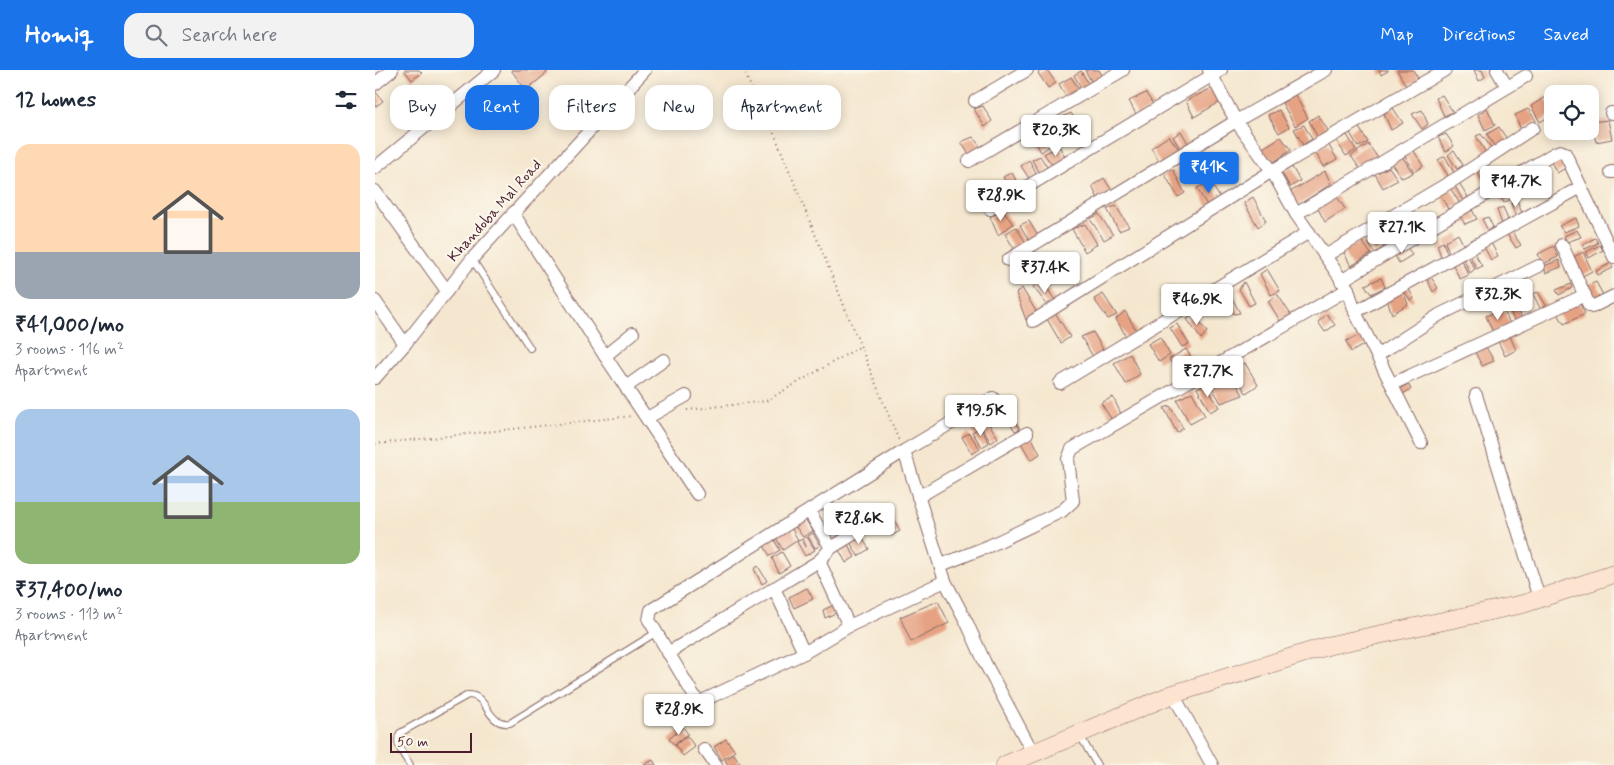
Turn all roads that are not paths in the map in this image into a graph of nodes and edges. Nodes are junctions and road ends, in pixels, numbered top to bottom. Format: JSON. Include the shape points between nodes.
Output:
{"nodes":[{"id":1,"x":392,"y":70,"type":"edge"},
{"id":2,"x":493,"y":70,"type":"edge"},
{"id":3,"x":645,"y":70,"type":"edge"},
{"id":4,"x":1027,"y":70,"type":"edge"},
{"id":5,"x":1123,"y":70,"type":"edge"},
{"id":6,"x":1326,"y":70,"type":"edge"},
{"id":7,"x":1445,"y":70,"type":"edge"},
{"id":8,"x":1497,"y":70,"type":"edge"},
{"id":9,"x":1214,"y":72,"type":"edge"},
{"id":10,"x":1526,"y":76,"type":"dead end"},
{"id":11,"x":375,"y":84,"type":"edge"},
{"id":12,"x":1507,"y":87,"type":"junction"},
{"id":13,"x":975,"y":101,"type":"dead end"},
{"id":14,"x":1237,"y":121,"type":"junction"},
{"id":15,"x":1533,"y":128,"type":"dead end"},
{"id":16,"x":969,"y":161,"type":"dead end"},
{"id":17,"x":375,"y":168,"type":"edge"},
{"id":18,"x":1272,"y":171,"type":"junction"},
{"id":19,"x":1581,"y":187,"type":"junction"},
{"id":20,"x":375,"y":192,"type":"edge"},
{"id":21,"x":991,"y":208,"type":"dead end"},
{"id":22,"x":513,"y":213,"type":"junction"},
{"id":23,"x":1296,"y":214,"type":"junction"},
{"id":24,"x":1309,"y":232,"type":"junction"},
{"id":25,"x":1562,"y":245,"type":"dead end"},
{"id":26,"x":1325,"y":256,"type":"junction"},
{"id":27,"x":1614,"y":256,"type":"edge"},
{"id":28,"x":471,"y":259,"type":"junction"},
{"id":29,"x":1007,"y":260,"type":"dead end"},
{"id":30,"x":1539,"y":266,"type":"dead end"},
{"id":31,"x":1345,"y":285,"type":"junction"},
{"id":32,"x":447,"y":291,"type":"junction"},
{"id":33,"x":1585,"y":296,"type":"junction"},
{"id":34,"x":1614,"y":296,"type":"edge"},
{"id":35,"x":375,"y":301,"type":"edge"},
{"id":36,"x":1355,"y":312,"type":"junction"},
{"id":37,"x":1033,"y":321,"type":"dead end"},
{"id":38,"x":633,"y":333,"type":"dead end"},
{"id":39,"x":405,"y":344,"type":"junction"},
{"id":40,"x":531,"y":348,"type":"dead end"},
{"id":41,"x":1378,"y":355,"type":"junction"},
{"id":42,"x":605,"y":356,"type":"junction"},
{"id":43,"x":664,"y":360,"type":"dead end"},
{"id":44,"x":375,"y":378,"type":"edge"},
{"id":45,"x":1060,"y":384,"type":"dead end"},
{"id":46,"x":1392,"y":384,"type":"junction"},
{"id":47,"x":626,"y":387,"type":"junction"},
{"id":48,"x":1476,"y":395,"type":"dead end"},
{"id":49,"x":686,"y":396,"type":"dead end"},
{"id":50,"x":993,"y":398,"type":"dead end"},
{"id":51,"x":643,"y":417,"type":"junction"},
{"id":52,"x":1027,"y":433,"type":"dead end"},
{"id":53,"x":1421,"y":443,"type":"dead end"},
{"id":54,"x":904,"y":452,"type":"junction"},
{"id":55,"x":697,"y":494,"type":"dead end"},
{"id":56,"x":918,"y":497,"type":"junction"},
{"id":57,"x":809,"y":511,"type":"junction"},
{"id":58,"x":878,"y":519,"type":"dead end"},
{"id":59,"x":831,"y":548,"type":"junction"},
{"id":60,"x":819,"y":561,"type":"junction"},
{"id":61,"x":941,"y":565,"type":"junction"},
{"id":62,"x":1614,"y":574,"type":"edge"},
{"id":63,"x":945,"y":581,"type":"junction"},
{"id":64,"x":774,"y":588,"type":"junction"},
{"id":65,"x":1539,"y":598,"type":"junction"},
{"id":66,"x":849,"y":626,"type":"junction"},
{"id":67,"x":657,"y":632,"type":"junction"},
{"id":68,"x":668,"y":653,"type":"junction"},
{"id":69,"x":804,"y":653,"type":"junction"},
{"id":70,"x":1173,"y":694,"type":"junction"},
{"id":71,"x":1079,"y":733,"type":"junction"},
{"id":72,"x":704,"y":749,"type":"dead end"},
{"id":73,"x":1033,"y":752,"type":"junction"},
{"id":74,"x":410,"y":765,"type":"edge"},
{"id":75,"x":716,"y":765,"type":"edge"},
{"id":76,"x":1005,"y":765,"type":"edge"},
{"id":77,"x":1097,"y":765,"type":"edge"},
{"id":78,"x":1212,"y":765,"type":"edge"}],
"edges":[{"from":1,"to":11,"type":"street"},
{"from":2,"to":17,"type":"street"},
{"from":3,"to":22,"type":"street","name":"Khandoba Mal Road"},
{"from":4,"to":13,"type":"street"},
{"from":5,"to":16,"type":"street"},
{"from":6,"to":14,"type":"street"},
{"from":7,"to":18,"type":"street"},
{"from":8,"to":12,"type":"street"},
{"from":9,"to":14,"type":"street"},
{"from":9,"to":21,"type":"street"},
{"from":10,"to":12,"type":"street"},
{"from":12,"to":23,"type":"street"},
{"from":14,"to":18,"type":"street"},
{"from":14,"to":29,"type":"street"},
{"from":15,"to":26,"type":"street","via":[[1457,178]]},
{"from":18,"to":23,"type":"street"},
{"from":18,"to":37,"type":"street"},
{"from":19,"to":27,"type":"street"},
{"from":19,"to":31,"type":"street","via":[[1565,153],[1555,153]]},
{"from":19,"to":36,"type":"street"},
{"from":20,"to":32,"type":"street"},
{"from":22,"to":28,"type":"street","name":"Khandoba Mal Road"},
{"from":22,"to":42,"type":"street"},
{"from":23,"to":24,"type":"street"},
{"from":24,"to":26,"type":"street"},
{"from":24,"to":45,"type":"street"},
{"from":25,"to":33,"type":"street"},
{"from":26,"to":31,"type":"street"},
{"from":28,"to":32,"type":"street","name":"Khandoba Mal Road"},
{"from":28,"to":40,"type":"lane"},
{"from":30,"to":41,"type":"street","via":[[1439,315]]},
{"from":31,"to":36,"type":"street"},
{"from":31,"to":61,"type":"street","via":[[1072,449],[1068,459],[1073,501],[1062,511]]},
{"from":32,"to":39,"type":"street","name":"Khandoba Mal Road"},
{"from":33,"to":34,"type":"street","via":[[1592,307]]},
{"from":33,"to":46,"type":"street"},
{"from":35,"to":39,"type":"street"},
{"from":36,"to":41,"type":"street"},
{"from":38,"to":42,"type":"street"},
{"from":39,"to":44,"type":"street","name":"Khandoba Mal Road"},
{"from":41,"to":46,"type":"street"},
{"from":42,"to":47,"type":"street"},
{"from":43,"to":47,"type":"street"},
{"from":46,"to":53,"type":"street"},
{"from":47,"to":51,"type":"street"},
{"from":48,"to":65,"type":"street"},
{"from":49,"to":51,"type":"street"},
{"from":50,"to":54,"type":"street"},
{"from":51,"to":55,"type":"street"},
{"from":52,"to":56,"type":"street"},
{"from":54,"to":56,"type":"street"},
{"from":54,"to":57,"type":"street"},
{"from":56,"to":61,"type":"street"},
{"from":57,"to":59,"type":"street"},
{"from":57,"to":67,"type":"street","via":[[651,610],[649,620]]},
{"from":58,"to":59,"type":"street"},
{"from":59,"to":60,"type":"street"},
{"from":60,"to":64,"type":"street"},
{"from":60,"to":66,"type":"street"},
{"from":61,"to":63,"type":"street"},
{"from":62,"to":65,"type":"street"},
{"from":63,"to":66,"type":"street"},
{"from":63,"to":73,"type":"street"},
{"from":64,"to":68,"type":"street"},
{"from":64,"to":69,"type":"street"},
{"from":65,"to":70,"type":"street","via":[[1331,645]]},
{"from":66,"to":69,"type":"street"},
{"from":67,"to":68,"type":"street"},
{"from":67,"to":74,"type":"lane","via":[[510,723],[502,724],[496,720],[475,695],[468,695],[442,709],[400,733],[398,744]]},
{"from":68,"to":69,"type":"street","via":[[696,699],[702,702]]},
{"from":70,"to":71,"type":"street"},
{"from":70,"to":78,"type":"street"},
{"from":71,"to":73,"type":"street"},
{"from":71,"to":77,"type":"lane"},
{"from":72,"to":75,"type":"street"},
{"from":73,"to":76,"type":"street"}]}
